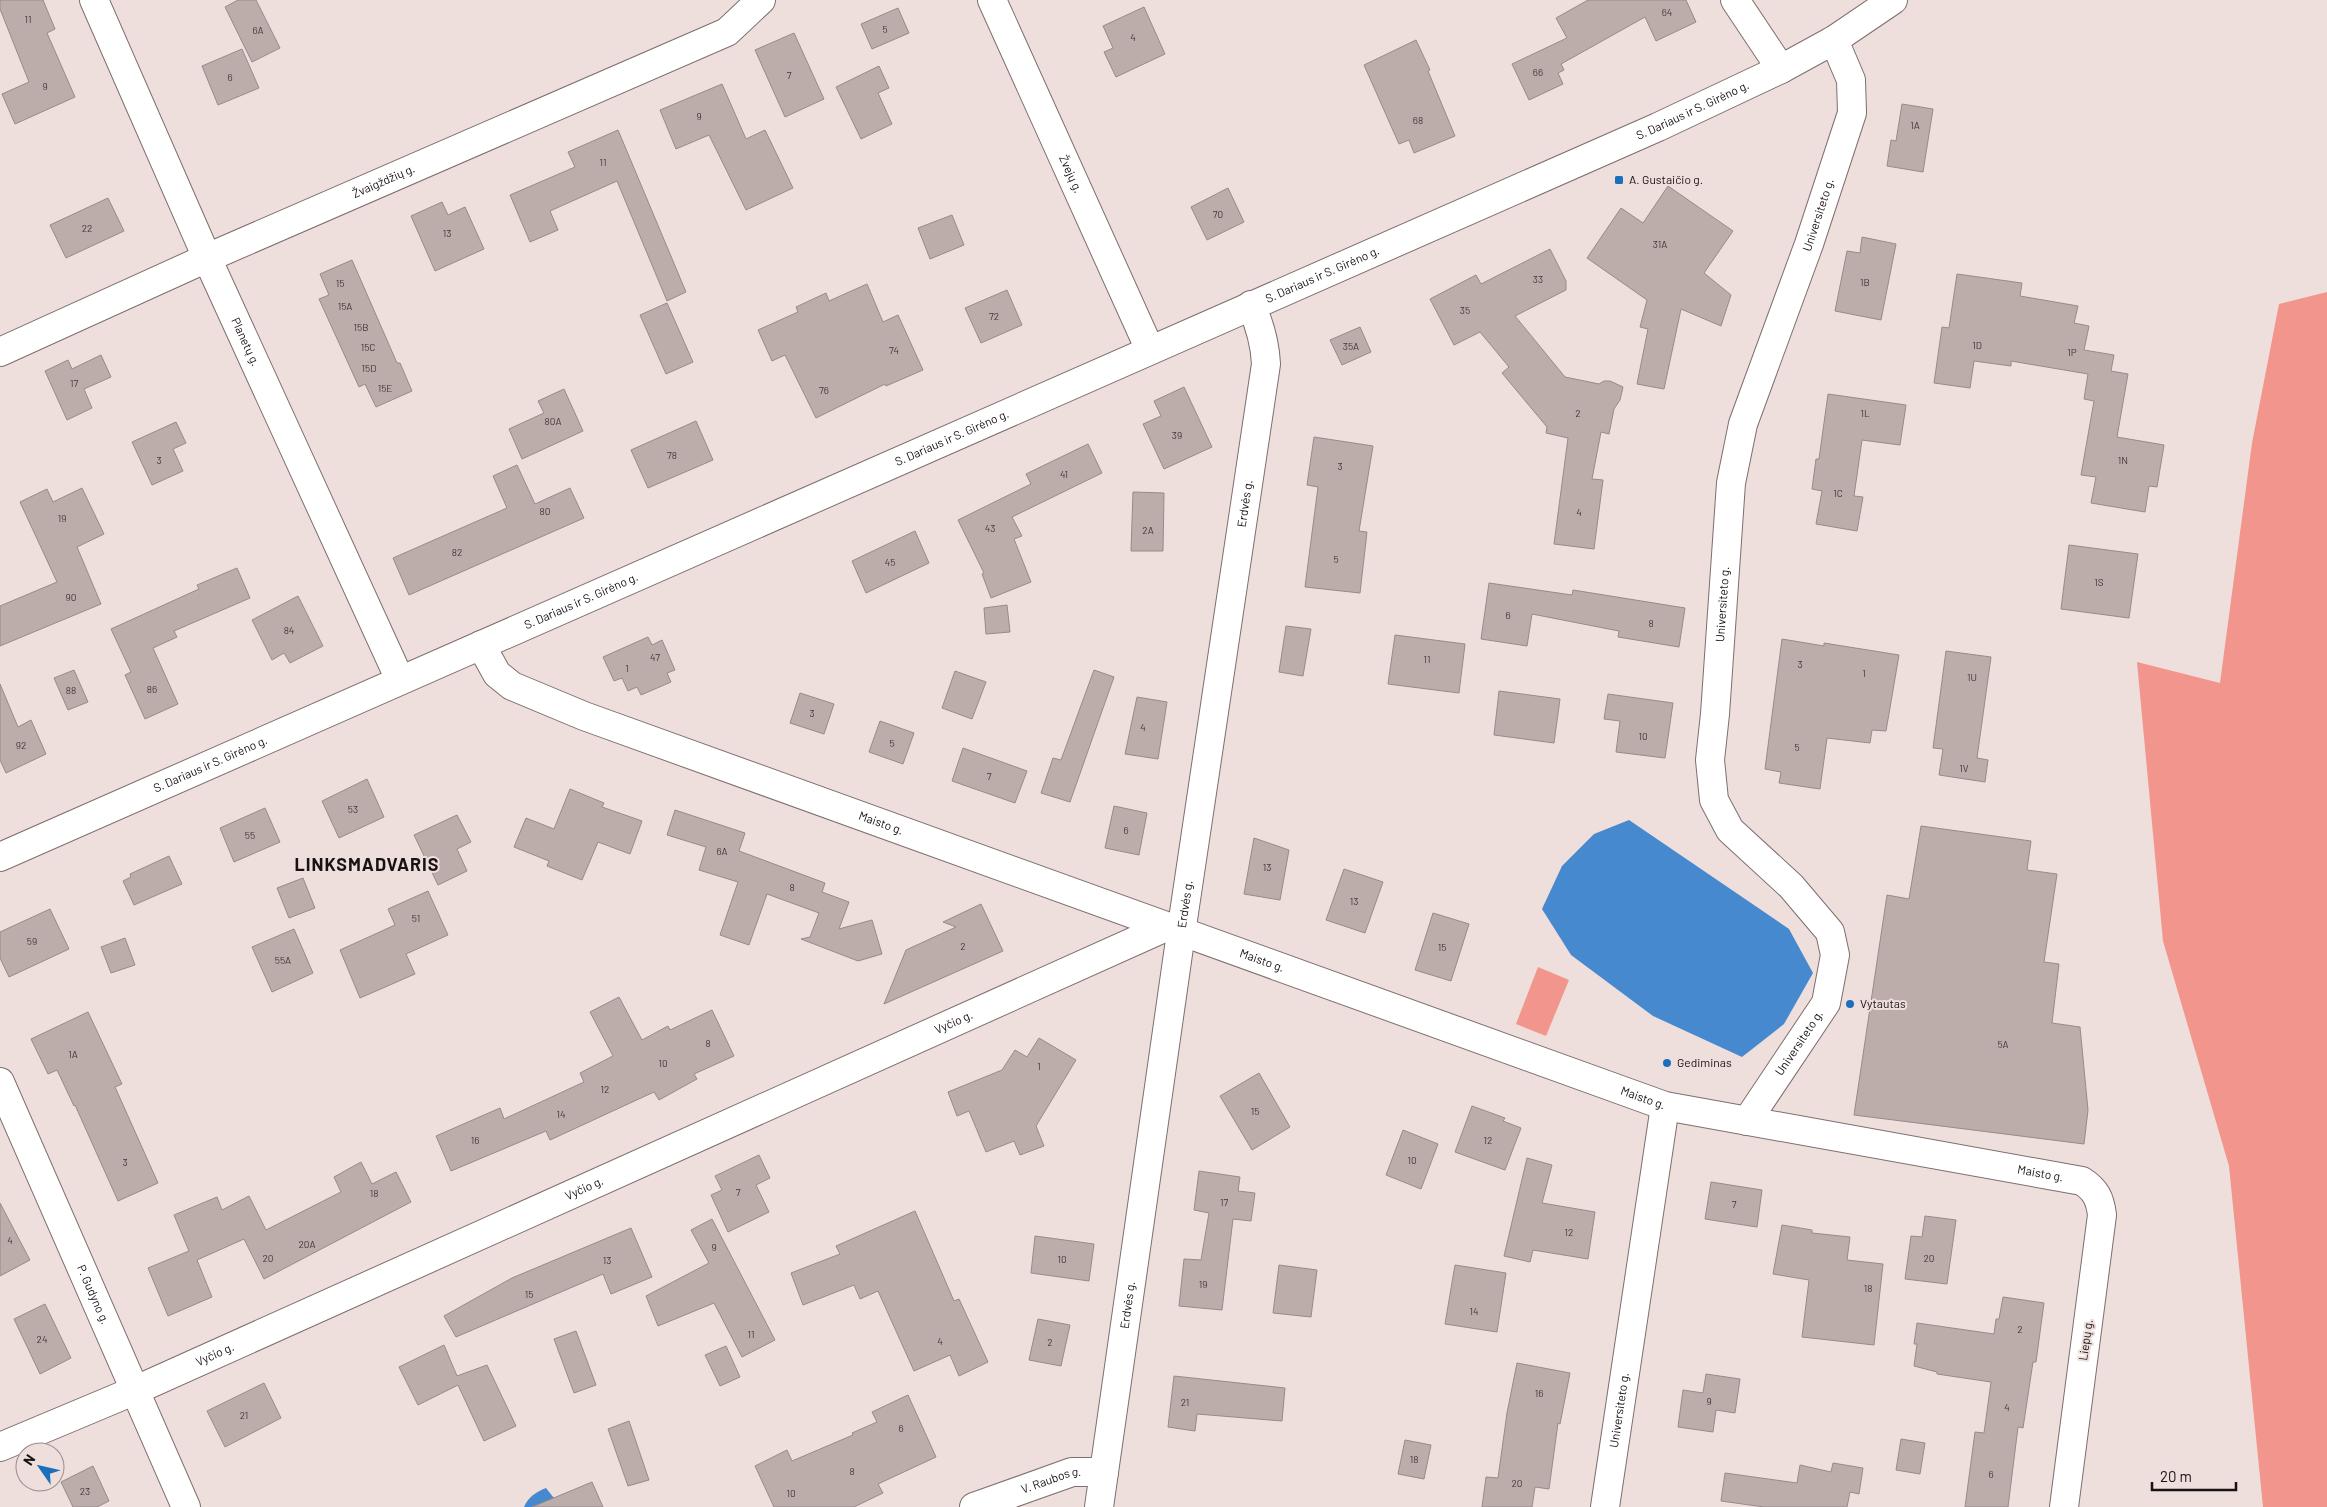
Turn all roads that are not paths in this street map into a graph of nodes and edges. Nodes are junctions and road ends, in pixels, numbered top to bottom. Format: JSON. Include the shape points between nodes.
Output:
{"nodes":[{"id":1,"x":94,"y":0,"type":"edge"},
{"id":2,"x":761,"y":0,"type":"edge"},
{"id":3,"x":992,"y":0,"type":"edge"},
{"id":4,"x":1735,"y":0,"type":"edge"},
{"id":5,"x":1893,"y":0,"type":"edge"},
{"id":6,"x":1834,"y":40,"type":"junction"},
{"id":7,"x":1781,"y":69,"type":"junction"},
{"id":8,"x":208,"y":258,"type":"junction"},
{"id":9,"x":1251,"y":305,"type":"junction"},
{"id":10,"x":1150,"y":350,"type":"junction"},
{"id":11,"x":0,"y":352,"type":"edge"},
{"id":12,"x":481,"y":645,"type":"junction"},
{"id":13,"x":400,"y":680,"type":"junction"},
{"id":14,"x":0,"y":857,"type":"edge"},
{"id":15,"x":1174,"y":930,"type":"junction"},
{"id":16,"x":0,"y":1082,"type":"edge"},
{"id":17,"x":1665,"y":1106,"type":"junction"},
{"id":18,"x":1748,"y":1120,"type":"junction"},
{"id":19,"x":2082,"y":1181,"type":"joint"},
{"id":20,"x":136,"y":1390,"type":"junction"},
{"id":21,"x":0,"y":1447,"type":"edge"},
{"id":22,"x":1104,"y":1472,"type":"junction"},
{"id":23,"x":186,"y":1507,"type":"edge"},
{"id":24,"x":974,"y":1507,"type":"edge"},
{"id":25,"x":1099,"y":1507,"type":"edge"},
{"id":26,"x":1605,"y":1507,"type":"edge"},
{"id":27,"x":2064,"y":1507,"type":"edge"}],
"edges":[{"from":1,"to":8,"type":"street","name":"Planetų g."},
{"from":2,"to":8,"type":"street","name":"Žvaigždžių g.","via":[[727,32]]},
{"from":3,"to":10,"type":"street","name":"Žvejų g."},
{"from":4,"to":7,"type":"street"},
{"from":5,"to":6,"type":"street","name":"S. Dariaus ir S. Girėno g."},
{"from":6,"to":7,"type":"street","name":"S. Dariaus ir S. Girėno g."},
{"from":6,"to":18,"type":"street","name":"Universiteto g.","via":[[1851,80],[1852,113],[1809,244],[1743,424],[1731,484],[1710,760],[1714,800],[1730,830],[1791,886],[1830,932],[1835,955],[1826,1003]]},
{"from":7,"to":9,"type":"street","name":"S. Dariaus ir S. Girėno g.","via":[[1658,127]]},
{"from":8,"to":11,"type":"street","name":"Žvaigždžių g."},
{"from":8,"to":13,"type":"street","name":"Planetų g."},
{"from":9,"to":10,"type":"street","name":"S. Dariaus ir S. Girėno g."},
{"from":9,"to":15,"type":"street","name":"Erdvės g.","via":[[1263,336],[1266,364]]},
{"from":10,"to":12,"type":"street","name":"S. Dariaus ir S. Girėno g."},
{"from":12,"to":13,"type":"street","name":"S. Dariaus ir S. Girėno g."},
{"from":12,"to":15,"type":"street","name":"Maisto g.","via":[[497,674],[512,686],[584,716]]},
{"from":13,"to":14,"type":"street","name":"S. Dariaus ir S. Girėno g."},
{"from":15,"to":17,"type":"street","name":"Maisto g."},
{"from":15,"to":20,"type":"street","name":"Vyčio g."},
{"from":15,"to":22,"type":"street","name":"Erdvės g."},
{"from":16,"to":20,"type":"street","name":"P. Gudyno g."},
{"from":17,"to":18,"type":"street","name":"Maisto g."},
{"from":17,"to":26,"type":"street","name":"Universiteto g."},
{"from":18,"to":19,"type":"street","name":"Maisto g."},
{"from":19,"to":27,"type":"street","name":"Liepų g.","via":[[2092,1187],[2100,1198],[2102,1215]]},
{"from":20,"to":21,"type":"street","name":"Vyčio g."},
{"from":20,"to":23,"type":"street","name":"P. Gudyno g."},
{"from":22,"to":24,"type":"street","name":"V. Raubos g.","via":[[1072,1472]]},
{"from":22,"to":25,"type":"street","name":"Erdvės g."}]}
